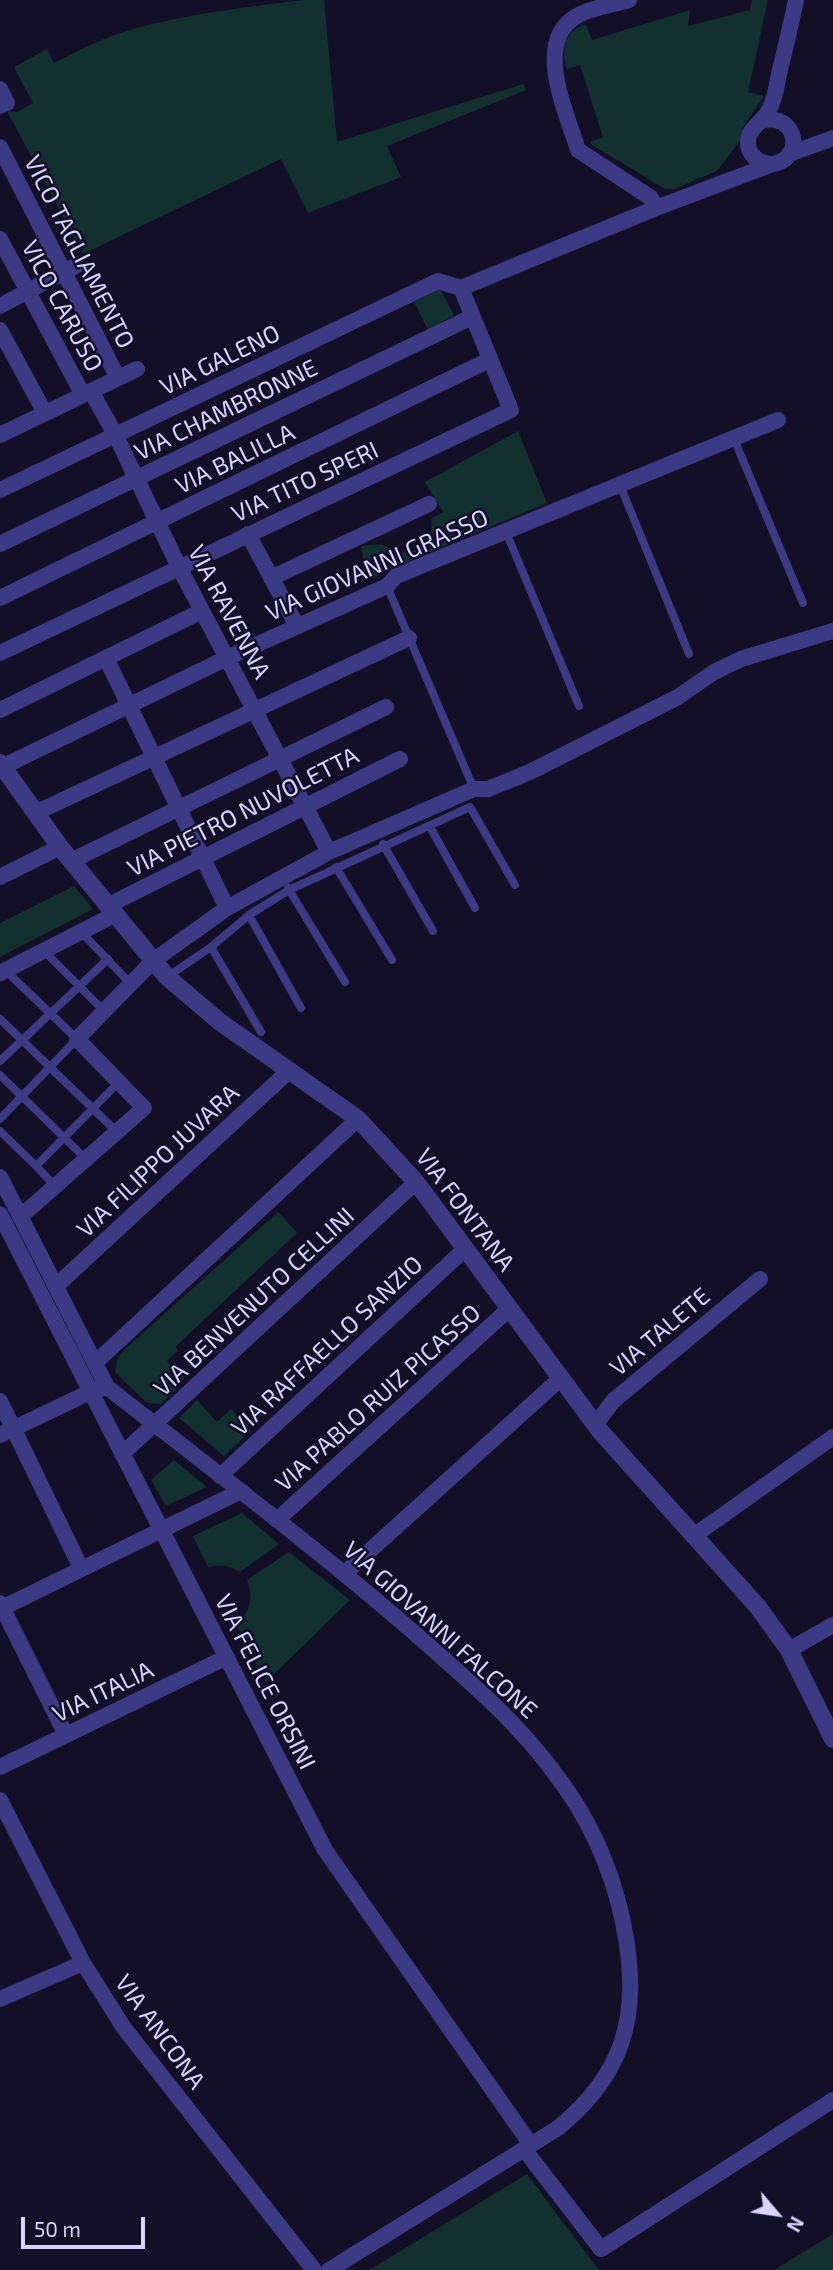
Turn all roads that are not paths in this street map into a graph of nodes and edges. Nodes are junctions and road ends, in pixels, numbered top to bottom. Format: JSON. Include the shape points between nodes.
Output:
{"nodes":[{"id":1,"x":629,"y":0,"type":"edge"},
{"id":2,"x":796,"y":0,"type":"edge"},
{"id":3,"x":775,"y":94,"type":"junction"},
{"id":4,"x":761,"y":121,"type":"junction"},
{"id":5,"x":788,"y":128,"type":"junction"},
{"id":6,"x":833,"y":137,"type":"edge"},
{"id":7,"x":0,"y":147,"type":"edge"},
{"id":8,"x":750,"y":150,"type":"junction"},
{"id":9,"x":789,"y":154,"type":"junction"},
{"id":10,"x":770,"y":164,"type":"junction"},
{"id":11,"x":727,"y":181,"type":"junction"},
{"id":12,"x":656,"y":208,"type":"junction"},
{"id":13,"x":0,"y":239,"type":"edge"},
{"id":14,"x":79,"y":264,"type":"dead end"},
{"id":15,"x":64,"y":272,"type":"junction"},
{"id":16,"x":461,"y":288,"type":"junction"},
{"id":17,"x":27,"y":292,"type":"junction"},
{"id":18,"x":0,"y":306,"type":"edge"},
{"id":19,"x":472,"y":317,"type":"junction"},
{"id":20,"x":0,"y":330,"type":"edge"},
{"id":21,"x":489,"y":360,"type":"junction"},
{"id":22,"x":137,"y":369,"type":"dead end"},
{"id":23,"x":118,"y":378,"type":"junction"},
{"id":24,"x":87,"y":393,"type":"junction"},
{"id":25,"x":45,"y":413,"type":"junction"},
{"id":26,"x":778,"y":420,"type":"dead end"},
{"id":27,"x":2,"y":428,"type":"edge"},
{"id":28,"x":116,"y":436,"type":"junction"},
{"id":29,"x":734,"y":439,"type":"junction"},
{"id":30,"x":137,"y":478,"type":"junction"},
{"id":31,"x":620,"y":485,"type":"junction"},
{"id":32,"x":0,"y":490,"type":"edge"},
{"id":33,"x":429,"y":504,"type":"dead end"},
{"id":34,"x":157,"y":522,"type":"junction"},
{"id":35,"x":506,"y":532,"type":"junction"},
{"id":36,"x":248,"y":534,"type":"junction"},
{"id":37,"x":0,"y":544,"type":"edge"},
{"id":38,"x":180,"y":569,"type":"junction"},
{"id":39,"x":271,"y":578,"type":"junction"},
{"id":40,"x":387,"y":586,"type":"junction"},
{"id":41,"x":0,"y":598,"type":"edge"},
{"id":42,"x":803,"y":603,"type":"dead end"},
{"id":43,"x":202,"y":611,"type":"junction"},
{"id":44,"x":297,"y":626,"type":"junction"},
{"id":45,"x":833,"y":631,"type":"edge"},
{"id":46,"x":409,"y":638,"type":"junction"},
{"id":47,"x":0,"y":653,"type":"edge"},
{"id":48,"x":689,"y":654,"type":"dead end"},
{"id":49,"x":106,"y":658,"type":"junction"},
{"id":50,"x":227,"y":658,"type":"junction"},
{"id":51,"x":579,"y":706,"type":"dead end"},
{"id":52,"x":130,"y":707,"type":"junction"},
{"id":53,"x":386,"y":707,"type":"dead end"},
{"id":54,"x":0,"y":710,"type":"edge"},
{"id":55,"x":255,"y":710,"type":"junction"},
{"id":56,"x":154,"y":758,"type":"junction"},
{"id":57,"x":280,"y":759,"type":"junction"},
{"id":58,"x":400,"y":759,"type":"dead end"},
{"id":59,"x":3,"y":774,"type":"edge"},
{"id":60,"x":474,"y":789,"type":"junction"},
{"id":61,"x":306,"y":806,"type":"junction"},
{"id":62,"x":179,"y":809,"type":"junction"},
{"id":63,"x":36,"y":813,"type":"junction"},
{"id":64,"x":430,"y":827,"type":"junction"},
{"id":65,"x":381,"y":839,"type":"junction"},
{"id":66,"x":66,"y":854,"type":"junction"},
{"id":67,"x":202,"y":858,"type":"junction"},
{"id":68,"x":332,"y":860,"type":"junction"},
{"id":69,"x":0,"y":877,"type":"edge"},
{"id":70,"x":286,"y":884,"type":"junction"},
{"id":71,"x":515,"y":885,"type":"dead end"},
{"id":72,"x":227,"y":908,"type":"junction"},
{"id":73,"x":475,"y":908,"type":"dead end"},
{"id":74,"x":111,"y":911,"type":"junction"},
{"id":75,"x":249,"y":915,"type":"junction"},
{"id":76,"x":433,"y":931,"type":"dead end"},
{"id":77,"x":81,"y":932,"type":"junction"},
{"id":78,"x":211,"y":947,"type":"junction"},
{"id":79,"x":44,"y":950,"type":"junction"},
{"id":80,"x":108,"y":959,"type":"junction"},
{"id":81,"x":392,"y":960,"type":"dead end"},
{"id":82,"x":153,"y":961,"type":"junction"},
{"id":83,"x":3,"y":971,"type":"edge"},
{"id":84,"x":167,"y":976,"type":"junction"},
{"id":85,"x":345,"y":982,"type":"dead end"},
{"id":86,"x":131,"y":984,"type":"junction"},
{"id":87,"x":79,"y":986,"type":"junction"},
{"id":88,"x":301,"y":1007,"type":"dead end"},
{"id":89,"x":104,"y":1011,"type":"junction"},
{"id":90,"x":50,"y":1014,"type":"junction"},
{"id":91,"x":0,"y":1018,"type":"edge"},
{"id":92,"x":261,"y":1032,"type":"dead end"},
{"id":93,"x":77,"y":1039,"type":"junction"},
{"id":94,"x":22,"y":1040,"type":"junction"},
{"id":95,"x":0,"y":1061,"type":"edge"},
{"id":96,"x":50,"y":1067,"type":"junction"},
{"id":97,"x":290,"y":1070,"type":"junction"},
{"id":98,"x":0,"y":1075,"type":"edge"},
{"id":99,"x":119,"y":1082,"type":"junction"},
{"id":100,"x":22,"y":1096,"type":"junction"},
{"id":101,"x":93,"y":1108,"type":"junction"},
{"id":102,"x":0,"y":1119,"type":"edge"},
{"id":103,"x":358,"y":1119,"type":"junction"},
{"id":104,"x":0,"y":1131,"type":"edge"},
{"id":105,"x":117,"y":1132,"type":"junction"},
{"id":106,"x":64,"y":1138,"type":"junction"},
{"id":107,"x":86,"y":1159,"type":"junction"},
{"id":108,"x":36,"y":1166,"type":"junction"},
{"id":109,"x":0,"y":1177,"type":"edge"},
{"id":110,"x":416,"y":1182,"type":"junction"},
{"id":111,"x":55,"y":1186,"type":"junction"},
{"id":112,"x":0,"y":1214,"type":"edge"},
{"id":113,"x":20,"y":1217,"type":"junction"},
{"id":114,"x":465,"y":1250,"type":"junction"},
{"id":115,"x":760,"y":1279,"type":"dead end"},
{"id":116,"x":56,"y":1286,"type":"junction"},
{"id":117,"x":509,"y":1309,"type":"junction"},
{"id":118,"x":95,"y":1363,"type":"junction"},
{"id":119,"x":559,"y":1379,"type":"junction"},
{"id":120,"x":107,"y":1387,"type":"junction"},
{"id":121,"x":90,"y":1392,"type":"junction"},
{"id":122,"x":0,"y":1401,"type":"edge"},
{"id":123,"x":155,"y":1424,"type":"junction"},
{"id":124,"x":595,"y":1425,"type":"junction"},
{"id":125,"x":7,"y":1431,"type":"edge"},
{"id":126,"x":833,"y":1437,"type":"edge"},
{"id":127,"x":122,"y":1454,"type":"junction"},
{"id":128,"x":220,"y":1476,"type":"junction"},
{"id":129,"x":240,"y":1491,"type":"junction"},
{"id":130,"x":277,"y":1520,"type":"junction"},
{"id":131,"x":162,"y":1529,"type":"junction"},
{"id":132,"x":695,"y":1535,"type":"junction"},
{"id":133,"x":81,"y":1568,"type":"junction"},
{"id":134,"x":345,"y":1573,"type":"junction"},
{"id":135,"x":1,"y":1606,"type":"edge"},
{"id":136,"x":833,"y":1625,"type":"edge"},
{"id":137,"x":789,"y":1650,"type":"junction"},
{"id":138,"x":227,"y":1657,"type":"junction"},
{"id":139,"x":66,"y":1735,"type":"junction"},
{"id":140,"x":833,"y":1739,"type":"edge"},
{"id":141,"x":0,"y":1768,"type":"edge"},
{"id":142,"x":0,"y":1800,"type":"edge"},
{"id":143,"x":83,"y":1963,"type":"junction"},
{"id":144,"x":0,"y":1998,"type":"edge"},
{"id":145,"x":833,"y":2100,"type":"edge"},
{"id":146,"x":527,"y":2147,"type":"junction"},
{"id":147,"x":314,"y":2270,"type":"edge"},
{"id":148,"x":329,"y":2270,"type":"edge"}],
"edges":[{"from":1,"to":12,"type":"street","via":[[578,15],[563,27],[554,53],[555,74],[578,150],[651,198]]},
{"from":2,"to":3,"type":"street"},
{"from":3,"to":4,"type":"street"},
{"from":3,"to":5,"type":"street"},
{"from":4,"to":5,"type":"street","via":[[768,119]]},
{"from":4,"to":8,"type":"street","via":[[749,136]]},
{"from":5,"to":6,"type":"street"},
{"from":5,"to":9,"type":"street","via":[[794,140]]},
{"from":6,"to":9,"type":"street"},
{"from":7,"to":15,"type":"street","name":"VICO TAGLIAMENTO"},
{"from":8,"to":10,"type":"street","via":[[761,162]]},
{"from":8,"to":11,"type":"street"},
{"from":9,"to":10,"type":"street"},
{"from":10,"to":11,"type":"street"},
{"from":11,"to":12,"type":"street"},
{"from":12,"to":16,"type":"street"},
{"from":13,"to":17,"type":"street","name":"VICO CARUSO"},
{"from":14,"to":15,"type":"street"},
{"from":15,"to":17,"type":"street"},
{"from":15,"to":23,"type":"street","name":"VICO TAGLIAMENTO"},
{"from":16,"to":19,"type":"street","name":"VIA TITO SPERI"},
{"from":16,"to":28,"type":"street","name":"VIA GALENO","via":[[438,281]]},
{"from":17,"to":18,"type":"street"},
{"from":17,"to":24,"type":"street","name":"VICO CARUSO"},
{"from":19,"to":21,"type":"street","name":"VIA TITO SPERI"},
{"from":19,"to":30,"type":"street","name":"VIA CHAMBRONNE"},
{"from":20,"to":25,"type":"street"},
{"from":21,"to":34,"type":"street","name":"VIA BALILLA"},
{"from":21,"to":36,"type":"street","name":"VIA TITO SPERI","via":[[511,410]]},
{"from":22,"to":23,"type":"street"},
{"from":23,"to":24,"type":"street"},
{"from":24,"to":25,"type":"street"},
{"from":24,"to":28,"type":"street","name":"VIA RAVENNA"},
{"from":25,"to":27,"type":"street"},
{"from":26,"to":29,"type":"street","name":"VIA GIOVANNI GRASSO"},
{"from":28,"to":30,"type":"street","name":"VIA RAVENNA"},
{"from":28,"to":32,"type":"street","name":"VIA GALENO"},
{"from":29,"to":31,"type":"street","name":"VIA GIOVANNI GRASSO"},
{"from":29,"to":42,"type":"lane"},
{"from":30,"to":34,"type":"street","name":"VIA RAVENNA"},
{"from":30,"to":37,"type":"street","name":"VIA CHAMBRONNE"},
{"from":31,"to":35,"type":"street","name":"VIA GIOVANNI GRASSO"},
{"from":31,"to":48,"type":"lane"},
{"from":33,"to":39,"type":"street"},
{"from":34,"to":38,"type":"street","name":"VIA RAVENNA"},
{"from":34,"to":41,"type":"street","name":"VIA BALILLA"},
{"from":35,"to":40,"type":"street","name":"VIA GIOVANNI GRASSO","via":[[396,576]]},
{"from":35,"to":51,"type":"lane"},
{"from":36,"to":38,"type":"street","name":"VIA TITO SPERI"},
{"from":36,"to":39,"type":"street"},
{"from":38,"to":43,"type":"street","name":"VIA RAVENNA"},
{"from":38,"to":47,"type":"street","name":"VIA TITO SPERI"},
{"from":39,"to":44,"type":"street"},
{"from":40,"to":44,"type":"street","name":"VIA GIOVANNI GRASSO"},
{"from":40,"to":46,"type":"lane"},
{"from":43,"to":49,"type":"street"},
{"from":43,"to":50,"type":"street","name":"VIA RAVENNA"},
{"from":44,"to":50,"type":"street","name":"VIA GIOVANNI GRASSO"},
{"from":45,"to":60,"type":"street","via":[[741,659],[530,772],[488,789]]},
{"from":46,"to":55,"type":"street"},
{"from":46,"to":60,"type":"lane"},
{"from":49,"to":52,"type":"street"},
{"from":49,"to":54,"type":"street"},
{"from":50,"to":52,"type":"street","name":"VIA GIOVANNI GRASSO"},
{"from":50,"to":55,"type":"street","name":"VIA RAVENNA"},
{"from":52,"to":56,"type":"street"},
{"from":52,"to":59,"type":"street","name":"VIA GIOVANNI GRASSO"},
{"from":53,"to":57,"type":"street"},
{"from":55,"to":56,"type":"street"},
{"from":55,"to":57,"type":"street","name":"VIA RAVENNA"},
{"from":56,"to":62,"type":"street"},
{"from":56,"to":63,"type":"street"},
{"from":57,"to":61,"type":"street","name":"VIA RAVENNA"},
{"from":57,"to":62,"type":"street"},
{"from":58,"to":61,"type":"street","name":"VIA PIETRO NUVOLETTA"},
{"from":59,"to":63,"type":"street","name":"VIA FONTANA"},
{"from":60,"to":65,"type":"street"},
{"from":61,"to":67,"type":"street","name":"VIA PIETRO NUVOLETTA"},
{"from":61,"to":68,"type":"street","name":"VIA RAVENNA"},
{"from":62,"to":66,"type":"street"},
{"from":62,"to":67,"type":"street"},
{"from":63,"to":66,"type":"street","name":"VIA FONTANA"},
{"from":64,"to":65,"type":"lane"},
{"from":64,"to":71,"type":"lane","via":[[470,807]]},
{"from":64,"to":73,"type":"lane"},
{"from":65,"to":68,"type":"street"},
{"from":65,"to":76,"type":"lane"},
{"from":66,"to":69,"type":"street"},
{"from":66,"to":74,"type":"street","name":"VIA FONTANA"},
{"from":67,"to":72,"type":"street"},
{"from":67,"to":74,"type":"street","name":"VIA PIETRO NUVOLETTA"},
{"from":68,"to":70,"type":"street"},
{"from":68,"to":81,"type":"lane"},
{"from":70,"to":72,"type":"street"},
{"from":70,"to":75,"type":"lane"},
{"from":70,"to":85,"type":"lane"},
{"from":72,"to":82,"type":"street"},
{"from":74,"to":77,"type":"street","name":"VIA PIETRO NUVOLETTA"},
{"from":74,"to":82,"type":"street","name":"VIA FONTANA"},
{"from":75,"to":78,"type":"lane"},
{"from":75,"to":88,"type":"lane"},
{"from":77,"to":79,"type":"street","name":"VIA PIETRO NUVOLETTA"},
{"from":77,"to":80,"type":"lane"},
{"from":78,"to":84,"type":"lane"},
{"from":78,"to":92,"type":"lane"},
{"from":79,"to":83,"type":"street","name":"VIA PIETRO NUVOLETTA"},
{"from":79,"to":87,"type":"lane"},
{"from":80,"to":86,"type":"lane"},
{"from":80,"to":87,"type":"lane"},
{"from":82,"to":84,"type":"street","name":"VIA FONTANA"},
{"from":82,"to":86,"type":"street"},
{"from":83,"to":90,"type":"lane"},
{"from":84,"to":97,"type":"street","name":"VIA FONTANA","via":[[220,1022]]},
{"from":86,"to":89,"type":"street"},
{"from":87,"to":89,"type":"lane"},
{"from":87,"to":90,"type":"lane"},
{"from":89,"to":93,"type":"street"},
{"from":90,"to":93,"type":"lane"},
{"from":90,"to":94,"type":"lane"},
{"from":91,"to":94,"type":"lane"},
{"from":93,"to":96,"type":"lane"},
{"from":93,"to":99,"type":"street"},
{"from":94,"to":95,"type":"lane"},
{"from":94,"to":96,"type":"lane"},
{"from":96,"to":100,"type":"lane"},
{"from":96,"to":101,"type":"lane"},
{"from":97,"to":103,"type":"street","name":"VIA FONTANA"},
{"from":97,"to":116,"type":"street","name":"VIA FILIPPO JUVARA"},
{"from":98,"to":100,"type":"lane"},
{"from":99,"to":101,"type":"lane"},
{"from":99,"to":105,"type":"street","via":[[144,1108]]},
{"from":100,"to":102,"type":"lane"},
{"from":100,"to":106,"type":"lane"},
{"from":101,"to":105,"type":"lane"},
{"from":101,"to":106,"type":"lane"},
{"from":103,"to":110,"type":"street","name":"VIA FONTANA"},
{"from":103,"to":118,"type":"street"},
{"from":104,"to":108,"type":"lane"},
{"from":105,"to":107,"type":"street"},
{"from":106,"to":107,"type":"lane"},
{"from":106,"to":108,"type":"lane"},
{"from":107,"to":111,"type":"street"},
{"from":108,"to":111,"type":"lane"},
{"from":109,"to":113,"type":"street"},
{"from":110,"to":114,"type":"street","name":"VIA FONTANA"},
{"from":110,"to":123,"type":"street","name":"VIA BENVENUTO CELLINI"},
{"from":111,"to":113,"type":"street"},
{"from":112,"to":121,"type":"street","name":"VIA FELICE ORSINI"},
{"from":113,"to":116,"type":"street"},
{"from":114,"to":117,"type":"street","name":"VIA FONTANA"},
{"from":114,"to":128,"type":"street","name":"VIA RAFFAELLO SANZIO"},
{"from":115,"to":124,"type":"street","name":"VIA TALETE","via":[[613,1401]]},
{"from":116,"to":118,"type":"street"},
{"from":117,"to":119,"type":"street","name":"VIA FONTANA"},
{"from":117,"to":130,"type":"street","name":"VIA PABLO RUIZ PICASSO"},
{"from":118,"to":120,"type":"street"},
{"from":119,"to":124,"type":"street","name":"VIA FONTANA"},
{"from":119,"to":134,"type":"street"},
{"from":120,"to":121,"type":"street"},
{"from":120,"to":123,"type":"street","name":"VIA GIOVANNI FALCONE"},
{"from":121,"to":125,"type":"street"},
{"from":121,"to":127,"type":"street","name":"VIA FELICE ORSINI"},
{"from":122,"to":125,"type":"street"},
{"from":123,"to":127,"type":"street","name":"VIA BENVENUTO CELLINI"},
{"from":123,"to":128,"type":"street","name":"VIA GIOVANNI FALCONE"},
{"from":124,"to":132,"type":"street","name":"VIA FONTANA"},
{"from":125,"to":133,"type":"street"},
{"from":126,"to":132,"type":"street"},
{"from":127,"to":131,"type":"street","name":"VIA FELICE ORSINI"},
{"from":128,"to":129,"type":"street","name":"VIA GIOVANNI FALCONE"},
{"from":129,"to":130,"type":"street","name":"VIA GIOVANNI FALCONE"},
{"from":129,"to":131,"type":"street"},
{"from":130,"to":134,"type":"street","name":"VIA GIOVANNI FALCONE"},
{"from":131,"to":133,"type":"street"},
{"from":131,"to":138,"type":"street","name":"VIA FELICE ORSINI"},
{"from":132,"to":137,"type":"street","name":"VIA FONTANA"},
{"from":133,"to":135,"type":"street"},
{"from":134,"to":146,"type":"street","name":"VIA GIOVANNI FALCONE","via":[[500,1708],[543,1757],[579,1808],[615,1892],[632,1992],[626,2034],[606,2075],[580,2110]]},
{"from":135,"to":139,"type":"street"},
{"from":136,"to":137,"type":"street"},
{"from":137,"to":140,"type":"street","name":"VIA FONTANA"},
{"from":138,"to":139,"type":"street","name":"VIA ITALIA"},
{"from":138,"to":146,"type":"street","name":"VIA FELICE ORSINI","via":[[325,1850]]},
{"from":139,"to":141,"type":"street","name":"VIA ITALIA"},
{"from":142,"to":143,"type":"street","name":"VIA ANCONA"},
{"from":143,"to":144,"type":"street"},
{"from":143,"to":147,"type":"street","name":"VIA ANCONA","via":[[124,2028]]},
{"from":145,"to":146,"type":"street","name":"VIA FELICE ORSINI","via":[[601,2249]]},
{"from":146,"to":148,"type":"street","name":"VIA GIOVANNI FALCONE"}]}
